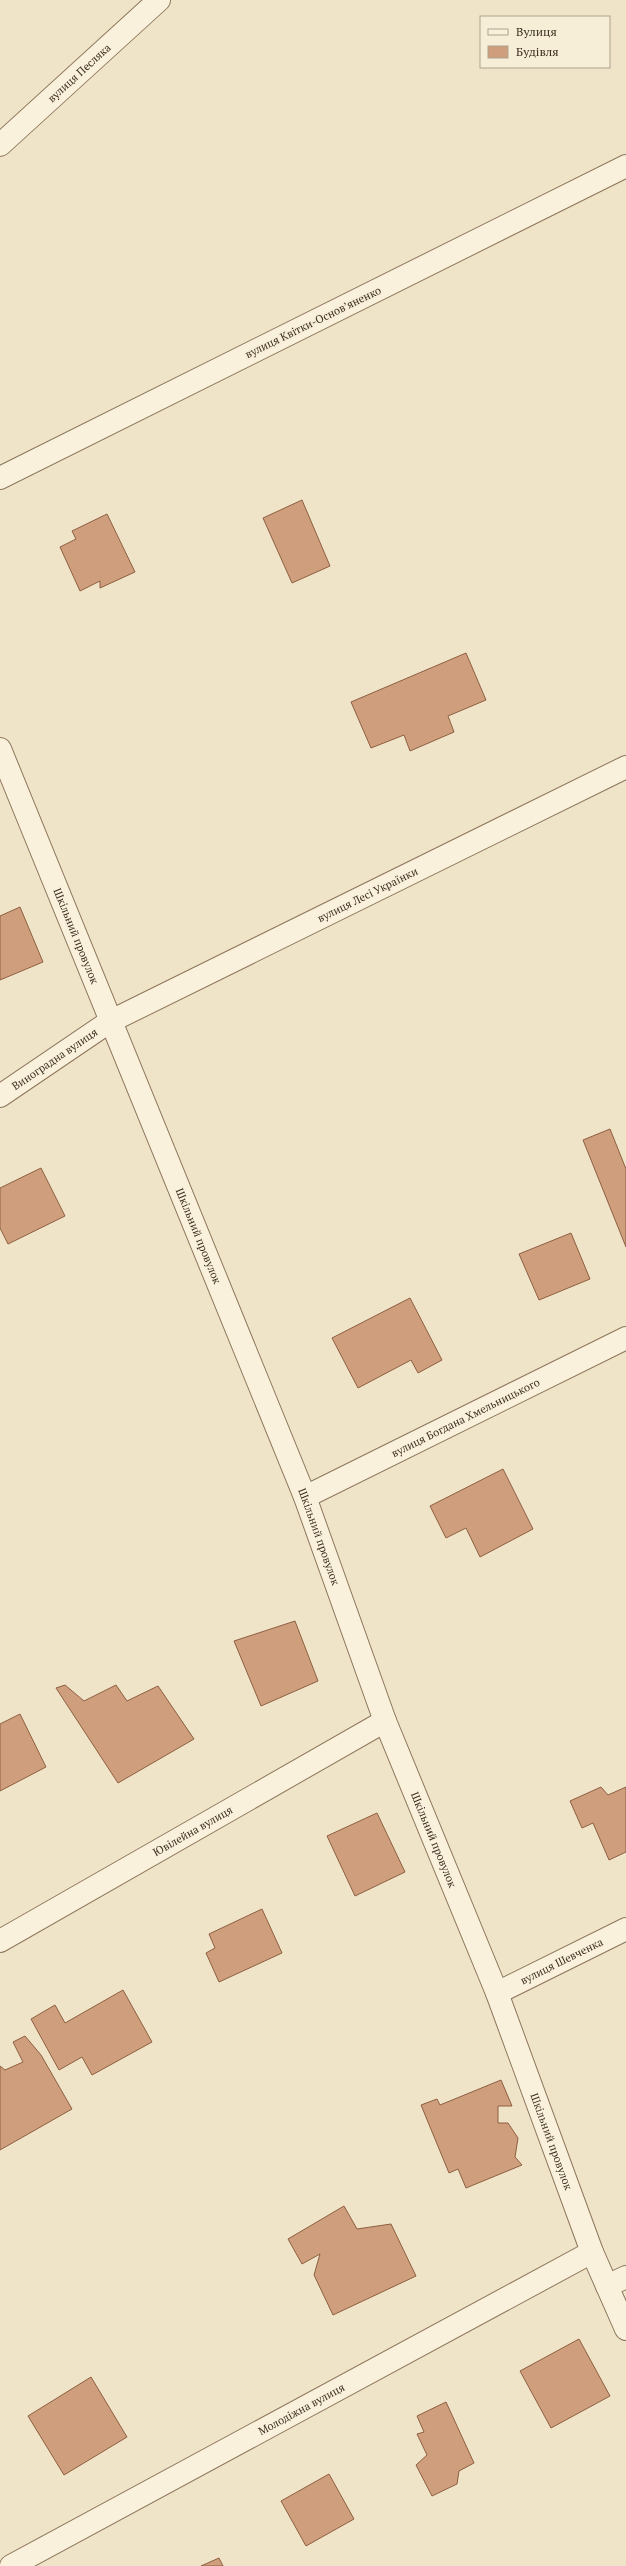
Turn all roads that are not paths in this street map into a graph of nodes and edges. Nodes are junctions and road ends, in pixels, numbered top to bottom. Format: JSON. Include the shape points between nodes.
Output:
{"nodes":[{"id":1,"x":159,"y":0,"type":"edge"},
{"id":2,"x":0,"y":145,"type":"edge"},
{"id":3,"x":626,"y":166,"type":"edge"},
{"id":4,"x":0,"y":478,"type":"edge"},
{"id":5,"x":0,"y":749,"type":"edge"},
{"id":6,"x":626,"y":767,"type":"edge"},
{"id":7,"x":110,"y":1022,"type":"junction"},
{"id":8,"x":0,"y":1096,"type":"edge"},
{"id":9,"x":626,"y":1338,"type":"edge"},
{"id":10,"x":306,"y":1497,"type":"junction"},
{"id":11,"x":385,"y":1721,"type":"junction"},
{"id":12,"x":626,"y":1929,"type":"edge"},
{"id":13,"x":0,"y":1941,"type":"edge"},
{"id":14,"x":497,"y":1993,"type":"junction"},
{"id":15,"x":592,"y":2252,"type":"junction"},
{"id":16,"x":617,"y":2282,"type":"edge"},
{"id":17,"x":626,"y":2329,"type":"edge"},
{"id":18,"x":11,"y":2566,"type":"edge"}],
"edges":[{"from":1,"to":2,"type":"street","name":"вулиця Песляка"},
{"from":3,"to":4,"type":"street","name":"вулиця Квітки-Основʼяненко"},
{"from":5,"to":7,"type":"street","name":"Шкільний провулок"},
{"from":6,"to":7,"type":"street","name":"вулиця Лесі Українки"},
{"from":7,"to":8,"type":"street","name":"Виноградна вулиця"},
{"from":7,"to":10,"type":"street","name":"Шкільний провулок"},
{"from":9,"to":10,"type":"street","name":"вулиця Богдана Хмельницького"},
{"from":10,"to":11,"type":"street","name":"Шкільний провулок"},
{"from":11,"to":13,"type":"street","name":"Ювілейна вулиця"},
{"from":11,"to":14,"type":"street","name":"Шкільний провулок"},
{"from":12,"to":14,"type":"street","name":"вулиця Шевченка"},
{"from":14,"to":15,"type":"street","name":"Шкільний провулок"},
{"from":15,"to":16,"type":"street","name":"Шкільний провулок"},
{"from":15,"to":18,"type":"street","name":"Молодіжна вулиця"},
{"from":16,"to":17,"type":"street","name":"Шкільний провулок"}]}
